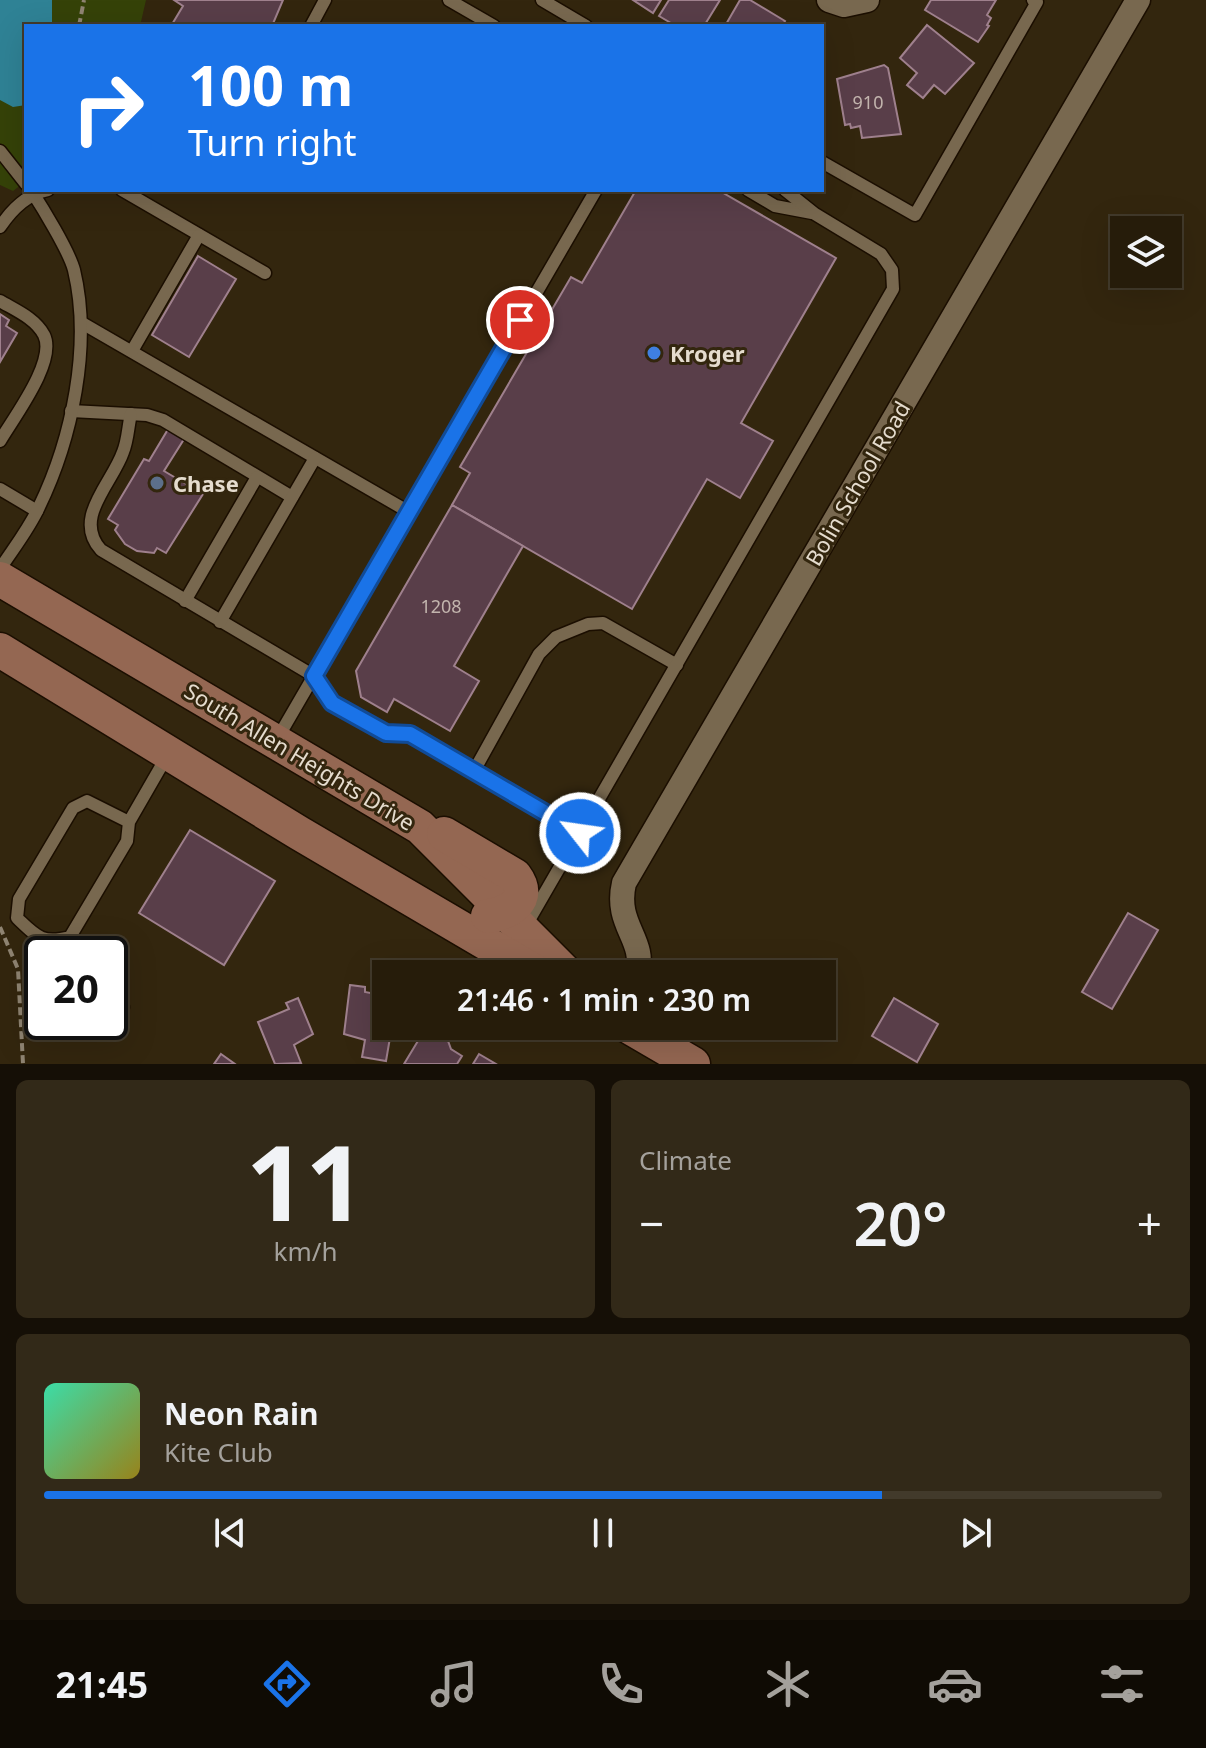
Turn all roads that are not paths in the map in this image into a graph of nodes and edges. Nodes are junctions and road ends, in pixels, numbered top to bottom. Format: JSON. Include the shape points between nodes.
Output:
{"nodes":[{"id":1,"x":325,"y":0,"type":"edge"},
{"id":2,"x":443,"y":0,"type":"edge"},
{"id":3,"x":542,"y":0,"type":"edge"},
{"id":4,"x":829,"y":0,"type":"edge"},
{"id":5,"x":1138,"y":0,"type":"edge"},
{"id":6,"x":864,"y":1,"type":"edge"},
{"id":7,"x":1036,"y":1,"type":"edge"},
{"id":8,"x":312,"y":24,"type":"edge"},
{"id":9,"x":490,"y":24,"type":"edge"},
{"id":10,"x":583,"y":24,"type":"edge"},
{"id":11,"x":0,"y":151,"type":"edge"},
{"id":12,"x":824,"y":163,"type":"edge"},
{"id":13,"x":24,"y":181,"type":"edge"},
{"id":14,"x":27,"y":192,"type":"edge"},
{"id":15,"x":32,"y":192,"type":"edge"},
{"id":16,"x":125,"y":192,"type":"edge"},
{"id":17,"x":595,"y":192,"type":"edge"},
{"id":18,"x":751,"y":192,"type":"edge"},
{"id":19,"x":788,"y":192,"type":"edge"},
{"id":20,"x":815,"y":214,"type":"junction"},
{"id":21,"x":0,"y":227,"type":"edge"},
{"id":22,"x":199,"y":235,"type":"junction"},
{"id":23,"x":265,"y":273,"type":"dead end"},
{"id":24,"x":0,"y":301,"type":"edge"},
{"id":25,"x":82,"y":323,"type":"junction"},
{"id":26,"x":132,"y":351,"type":"junction"},
{"id":27,"x":71,"y":411,"type":"junction"},
{"id":28,"x":131,"y":414,"type":"junction"},
{"id":29,"x":0,"y":441,"type":"edge"},
{"id":30,"x":315,"y":458,"type":"junction"},
{"id":31,"x":257,"y":477,"type":"junction"},
{"id":32,"x":0,"y":489,"type":"edge"},
{"id":33,"x":292,"y":497,"type":"junction"},
{"id":34,"x":37,"y":511,"type":"junction"},
{"id":35,"x":409,"y":512,"type":"junction"},
{"id":36,"x":0,"y":569,"type":"edge"},
{"id":37,"x":0,"y":579,"type":"edge"},
{"id":38,"x":185,"y":601,"type":"junction"},
{"id":39,"x":220,"y":622,"type":"junction"},
{"id":40,"x":0,"y":650,"type":"edge"},
{"id":41,"x":677,"y":665,"type":"junction"},
{"id":42,"x":314,"y":676,"type":"junction"},
{"id":43,"x":276,"y":741,"type":"junction"},
{"id":44,"x":168,"y":753,"type":"junction"},
{"id":45,"x":474,"y":771,"type":"junction"},
{"id":46,"x":129,"y":822,"type":"junction"},
{"id":47,"x":580,"y":833,"type":"junction"},
{"id":48,"x":520,"y":919,"type":"junction"},
{"id":49,"x":36,"y":936,"type":"edge"},
{"id":50,"x":71,"y":936,"type":"edge"},
{"id":51,"x":534,"y":960,"type":"edge"},
{"id":52,"x":555,"y":960,"type":"edge"},
{"id":53,"x":640,"y":960,"type":"edge"},
{"id":54,"x":652,"y":1040,"type":"edge"},
{"id":55,"x":693,"y":1064,"type":"edge"}],
"edges":[{"from":1,"to":8,"type":"lane"},
{"from":2,"to":9,"type":"lane"},
{"from":3,"to":10,"type":"lane"},
{"from":4,"to":6,"type":"street","via":[[844,5]]},
{"from":5,"to":53,"type":"street","name":"Bolin School Road","via":[[624,883],[622,912]]},
{"from":7,"to":12,"type":"lane","via":[[915,215]]},
{"from":11,"to":13,"type":"lane"},
{"from":14,"to":21,"type":"lane"},
{"from":15,"to":25,"type":"lane","via":[[73,267]]},
{"from":16,"to":22,"type":"lane"},
{"from":17,"to":35,"type":"lane"},
{"from":18,"to":20,"type":"lane","via":[[775,206]]},
{"from":19,"to":20,"type":"lane"},
{"from":20,"to":41,"type":"lane","via":[[881,254],[892,270],[893,289]]},
{"from":22,"to":23,"type":"lane"},
{"from":22,"to":26,"type":"lane"},
{"from":24,"to":29,"type":"lane","via":[[30,319],[44,335],[47,350],[44,366]]},
{"from":25,"to":26,"type":"lane"},
{"from":25,"to":27,"type":"lane"},
{"from":26,"to":30,"type":"lane"},
{"from":27,"to":28,"type":"lane"},
{"from":27,"to":34,"type":"lane"},
{"from":28,"to":31,"type":"lane","via":[[163,420]]},
{"from":28,"to":38,"type":"lane","via":[[124,451],[91,515],[90,534],[108,557]]},
{"from":30,"to":33,"type":"lane"},
{"from":30,"to":35,"type":"lane"},
{"from":31,"to":33,"type":"lane"},
{"from":31,"to":38,"type":"lane"},
{"from":32,"to":34,"type":"lane"},
{"from":33,"to":39,"type":"lane"},
{"from":34,"to":36,"type":"lane"},
{"from":35,"to":42,"type":"lane"},
{"from":37,"to":43,"type":"main road","name":"South Allen Heights Drive"},
{"from":38,"to":39,"type":"lane"},
{"from":39,"to":42,"type":"lane"},
{"from":40,"to":44,"type":"main road","name":"South Allen Heights Drive"},
{"from":41,"to":45,"type":"lane","via":[[603,623],[556,637],[539,654]]},
{"from":41,"to":47,"type":"lane"},
{"from":42,"to":43,"type":"lane"},
{"from":42,"to":45,"type":"lane","via":[[332,703],[386,733],[410,734]]},
{"from":43,"to":48,"type":"main road","name":"South Allen Heights Drive","via":[[420,827]]},
{"from":44,"to":46,"type":"lane"},
{"from":44,"to":48,"type":"main road","name":"South Allen Heights Drive","via":[[321,846]]},
{"from":45,"to":47,"type":"lane"},
{"from":46,"to":49,"type":"lane","via":[[87,801],[73,808],[19,899],[17,918]]},
{"from":46,"to":50,"type":"lane","via":[[127,841]]},
{"from":47,"to":48,"type":"lane"},
{"from":48,"to":51,"type":"main road","name":"South Allen Heights Drive"},
{"from":48,"to":52,"type":"main road","name":"South Allen Heights Drive"},
{"from":54,"to":55,"type":"main road"}]}
